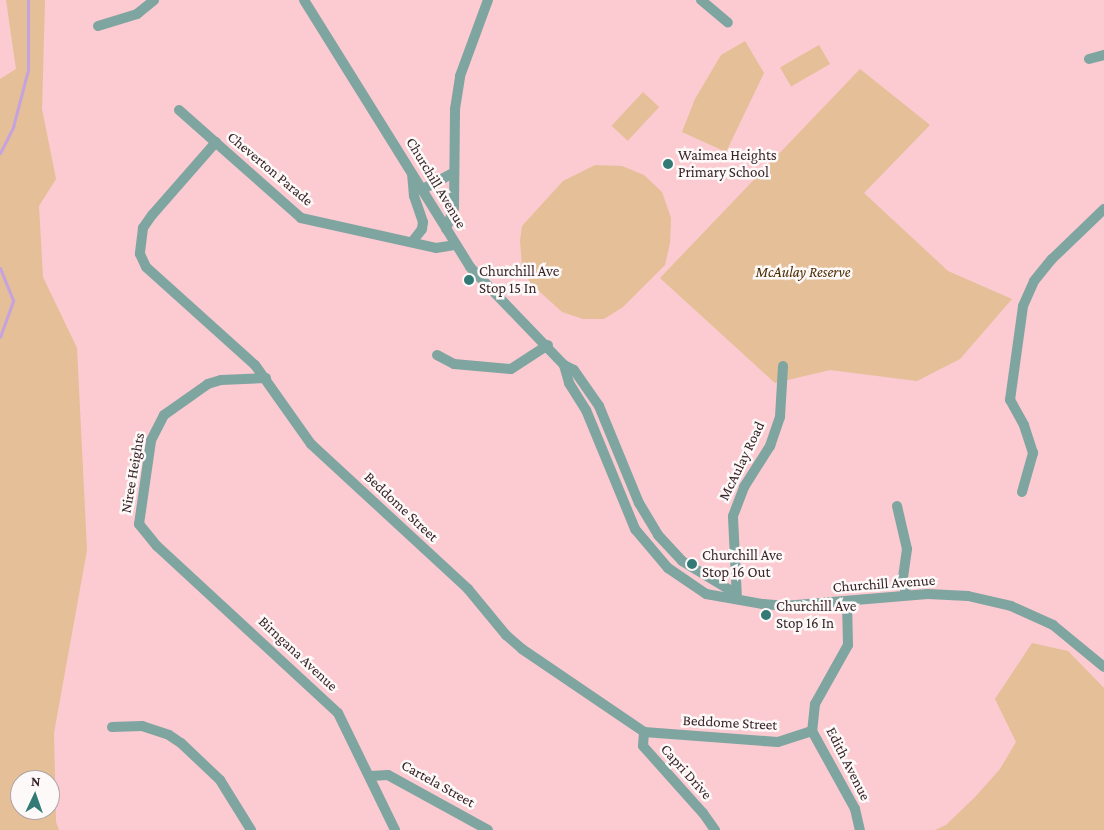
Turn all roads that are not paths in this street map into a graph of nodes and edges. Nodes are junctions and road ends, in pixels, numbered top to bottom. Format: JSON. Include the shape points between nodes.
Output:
{"nodes":[{"id":1,"x":154,"y":0,"type":"edge"},
{"id":2,"x":304,"y":0,"type":"edge"},
{"id":3,"x":488,"y":0,"type":"edge"},
{"id":4,"x":701,"y":0,"type":"edge"},
{"id":5,"x":728,"y":23,"type":"dead end"},
{"id":6,"x":98,"y":26,"type":"dead end"},
{"id":7,"x":1104,"y":55,"type":"edge"},
{"id":8,"x":1090,"y":59,"type":"dead end"},
{"id":9,"x":178,"y":110,"type":"dead end"},
{"id":10,"x":216,"y":142,"type":"junction"},
{"id":11,"x":412,"y":173,"type":"junction"},
{"id":12,"x":453,"y":173,"type":"junction"},
{"id":13,"x":423,"y":189,"type":"junction"},
{"id":14,"x":1104,"y":209,"type":"edge"},
{"id":15,"x":446,"y":229,"type":"junction"},
{"id":16,"x":412,"y":242,"type":"junction"},
{"id":17,"x":456,"y":245,"type":"junction"},
{"id":18,"x":548,"y":345,"type":"junction"},
{"id":19,"x":437,"y":355,"type":"dead end"},
{"id":20,"x":564,"y":365,"type":"junction"},
{"id":21,"x":783,"y":366,"type":"dead end"},
{"id":22,"x":266,"y":378,"type":"junction"},
{"id":23,"x":1022,"y":492,"type":"dead end"},
{"id":24,"x":897,"y":506,"type":"dead end"},
{"id":25,"x":142,"y":530,"type":"joint"},
{"id":26,"x":906,"y":594,"type":"junction"},
{"id":27,"x":737,"y":599,"type":"junction"},
{"id":28,"x":847,"y":601,"type":"junction"},
{"id":29,"x":1104,"y":667,"type":"edge"},
{"id":30,"x":112,"y":727,"type":"dead end"},
{"id":31,"x":812,"y":730,"type":"junction"},
{"id":32,"x":644,"y":732,"type":"junction"},
{"id":33,"x":370,"y":776,"type":"junction"},
{"id":34,"x":252,"y":830,"type":"edge"},
{"id":35,"x":395,"y":830,"type":"edge"},
{"id":36,"x":488,"y":830,"type":"edge"},
{"id":37,"x":715,"y":830,"type":"edge"},
{"id":38,"x":860,"y":830,"type":"edge"}],
"edges":[{"from":1,"to":6,"type":"street","via":[[137,14]]},
{"from":2,"to":11,"type":"street","name":"Churchill Avenue"},
{"from":3,"to":12,"type":"street","via":[[460,76]]},
{"from":4,"to":5,"type":"street"},
{"from":7,"to":8,"type":"street"},
{"from":9,"to":10,"type":"street","name":"Cheverton Parade"},
{"from":10,"to":16,"type":"street","name":"Cheverton Parade","via":[[301,218]]},
{"from":10,"to":22,"type":"street","name":"Beddome Street","via":[[152,214],[143,228],[140,254],[146,266]]},
{"from":11,"to":13,"type":"street","name":"Churchill Avenue"},
{"from":11,"to":16,"type":"street","via":[[414,196],[423,222]]},
{"from":12,"to":13,"type":"street"},
{"from":12,"to":15,"type":"street","via":[[454,208]]},
{"from":13,"to":15,"type":"street","name":"Churchill Avenue"},
{"from":14,"to":23,"type":"street","via":[[1052,259],[1034,281],[1023,306],[1010,400],[1024,425],[1033,453]]},
{"from":15,"to":17,"type":"street","name":"Churchill Avenue"},
{"from":16,"to":17,"type":"street","name":"Cheverton Parade","via":[[436,248]]},
{"from":17,"to":18,"type":"street","name":"Churchill Avenue","via":[[482,280]]},
{"from":18,"to":19,"type":"street","via":[[512,369],[454,364]]},
{"from":18,"to":20,"type":"street","name":"Churchill Avenue"},
{"from":20,"to":27,"type":"street","name":"Churchill Avenue","via":[[574,370],[599,406],[639,503],[658,535],[682,561],[730,590]]},
{"from":20,"to":27,"type":"street","name":"Churchill Avenue","via":[[626,512],[648,547],[668,568],[706,594]]},
{"from":21,"to":27,"type":"street","name":"McAulay Road","via":[[780,417],[770,446],[744,487],[733,516]]},
{"from":22,"to":25,"type":"street","name":"Niree Heights","via":[[221,380],[208,384],[164,415],[151,441],[141,508]]},
{"from":22,"to":32,"type":"street","name":"Beddome Street","via":[[311,444],[468,590],[506,635]]},
{"from":24,"to":26,"type":"street","via":[[907,548],[902,578]]},
{"from":25,"to":33,"type":"street","name":"Birngana Avenue","via":[[328,702],[345,725]]},
{"from":26,"to":28,"type":"street","name":"Churchill Avenue"},
{"from":26,"to":29,"type":"street","name":"Churchill Avenue","via":[[968,596],[1011,606],[1053,625]]},
{"from":27,"to":28,"type":"street","name":"Churchill Avenue","via":[[784,606]]},
{"from":28,"to":31,"type":"street","name":"Edith Avenue","via":[[848,645],[815,704]]},
{"from":30,"to":34,"type":"street","via":[[149,728],[181,743],[220,780]]},
{"from":31,"to":32,"type":"street","name":"Beddome Street","via":[[778,742]]},
{"from":31,"to":38,"type":"street","name":"Edith Avenue","via":[[855,809]]},
{"from":32,"to":37,"type":"street","name":"Capri Drive","via":[[643,746],[703,812]]},
{"from":33,"to":35,"type":"street","name":"Birngana Avenue"},
{"from":33,"to":36,"type":"street","name":"Cartela Street","via":[[388,775]]}]}
